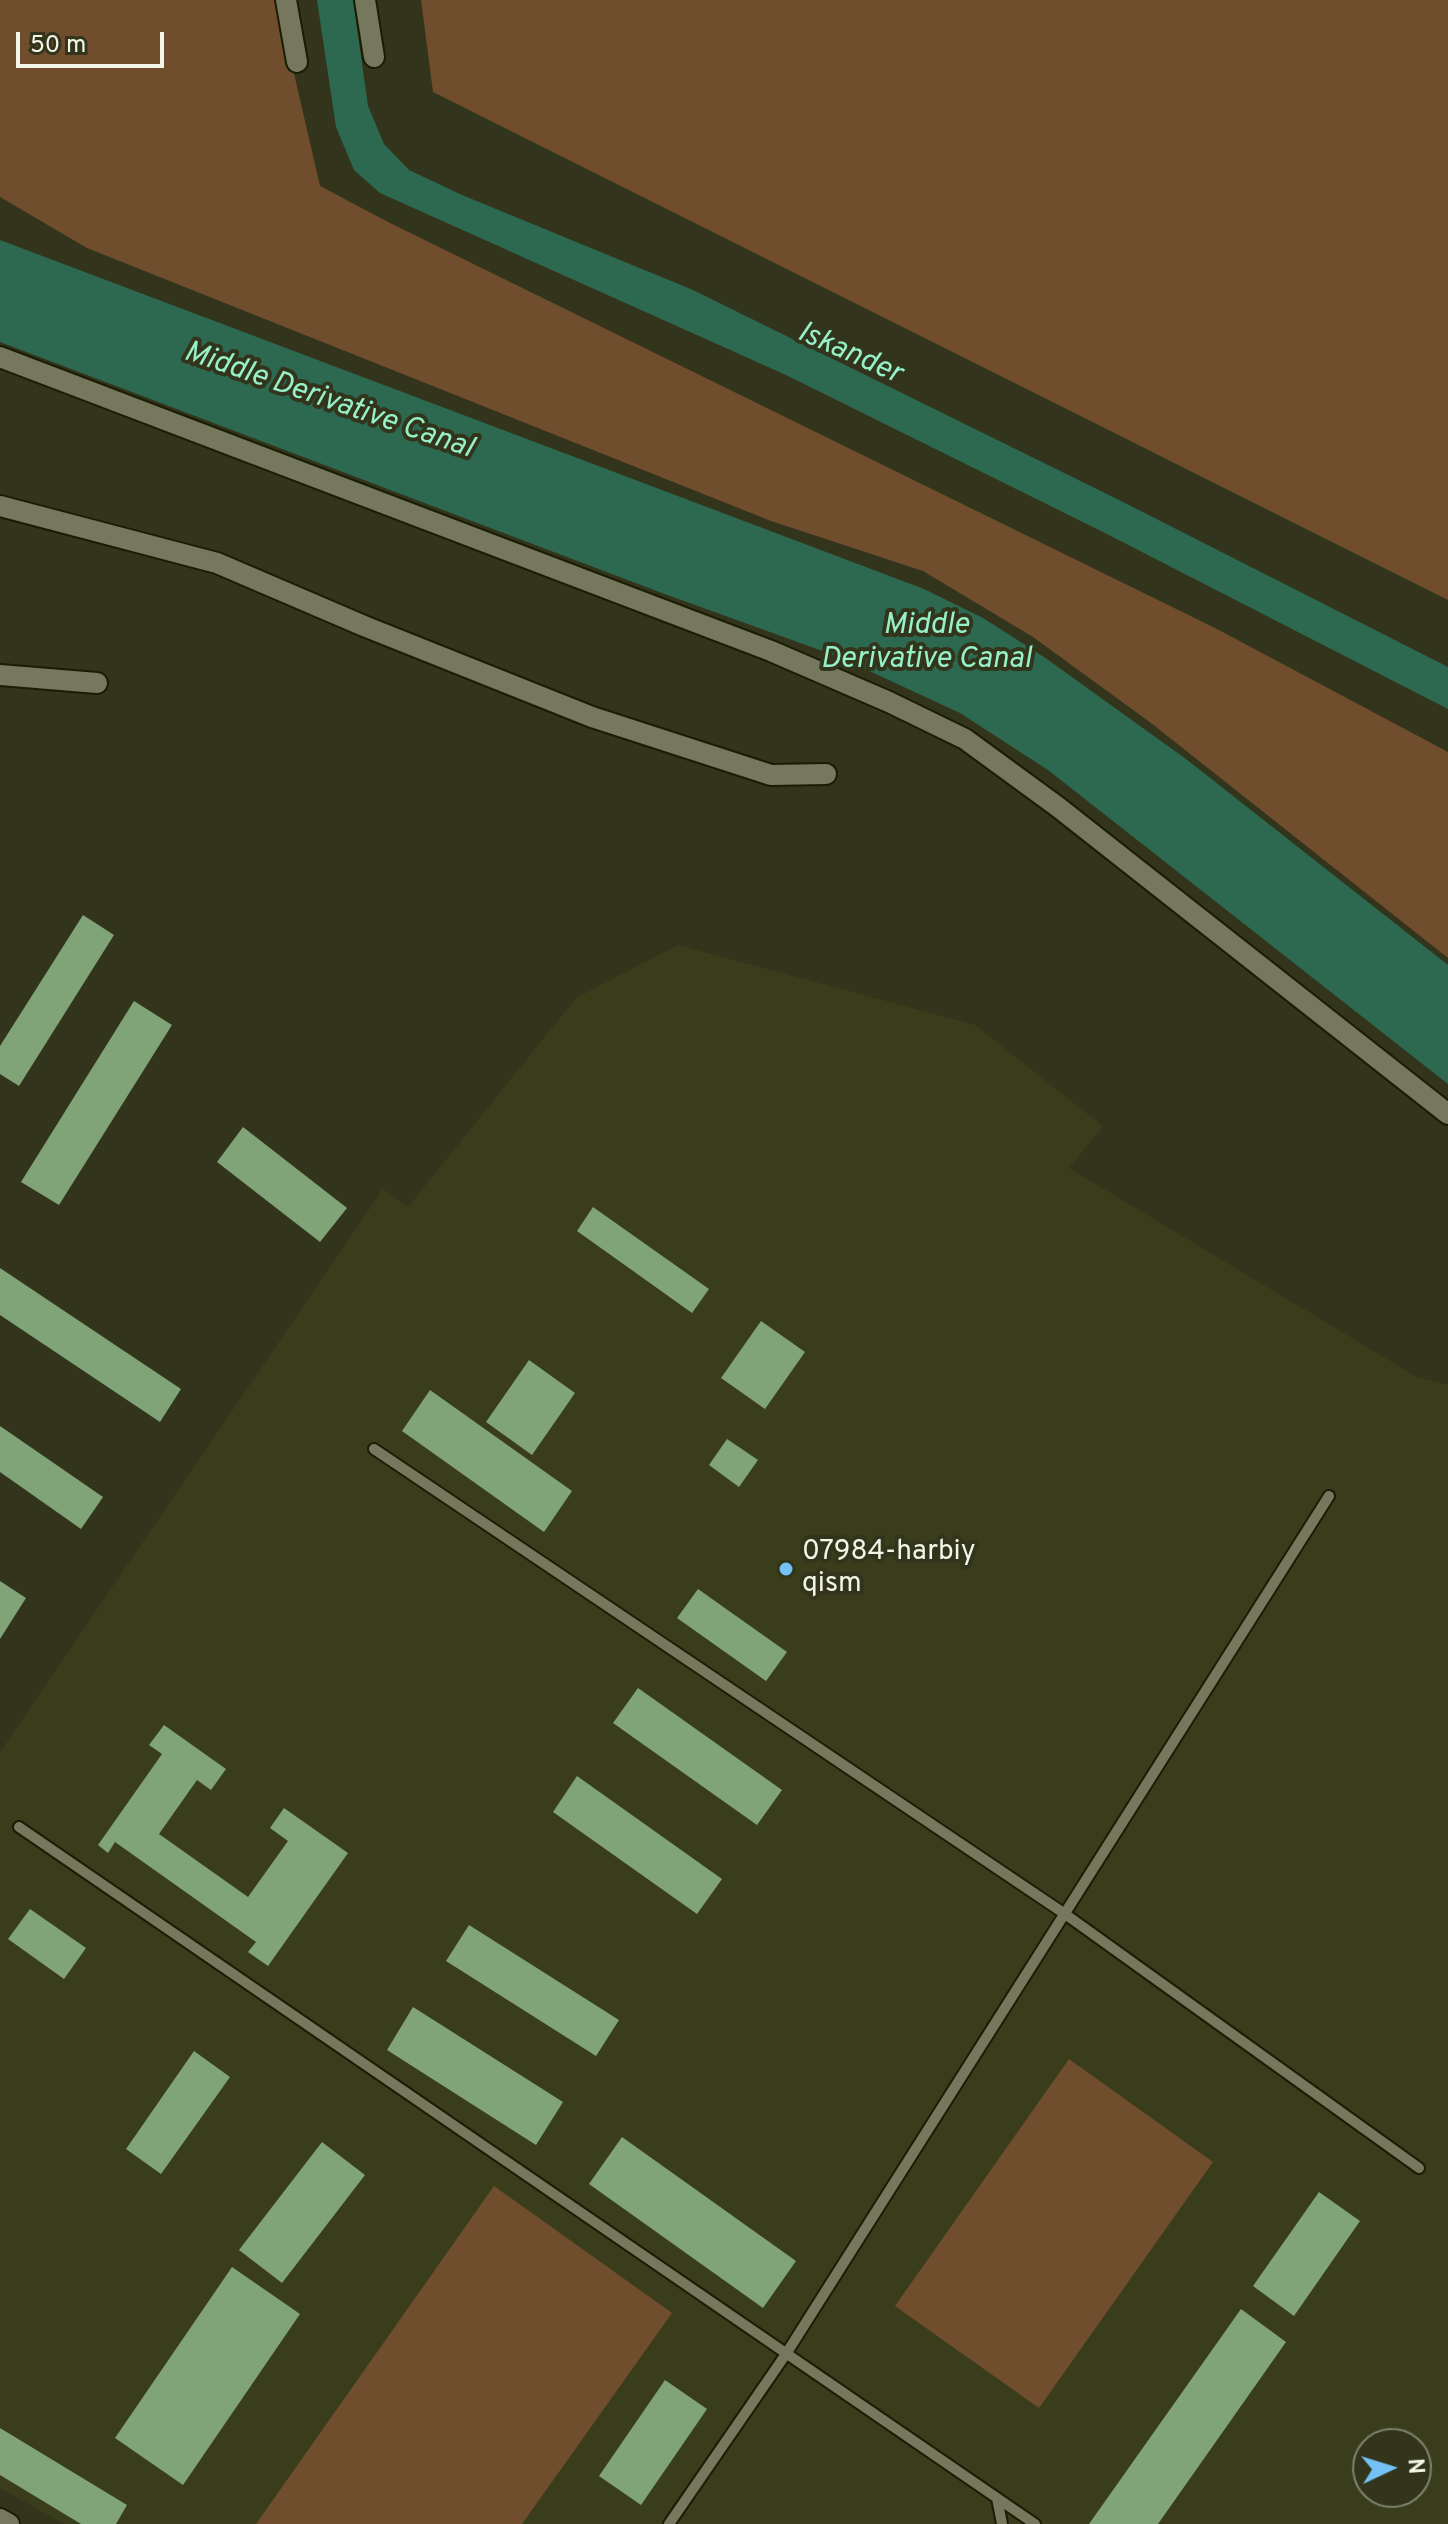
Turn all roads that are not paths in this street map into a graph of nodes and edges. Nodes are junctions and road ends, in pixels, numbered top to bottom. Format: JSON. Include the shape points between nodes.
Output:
{"nodes":[{"id":1,"x":286,"y":0,"type":"edge"},
{"id":2,"x":365,"y":0,"type":"edge"},
{"id":3,"x":374,"y":57,"type":"dead end"},
{"id":4,"x":297,"y":62,"type":"dead end"},
{"id":5,"x":0,"y":357,"type":"edge"},
{"id":6,"x":0,"y":506,"type":"edge"},
{"id":7,"x":0,"y":675,"type":"edge"},
{"id":8,"x":97,"y":683,"type":"dead end"},
{"id":9,"x":826,"y":774,"type":"dead end"},
{"id":10,"x":1448,"y":1114,"type":"edge"},
{"id":11,"x":374,"y":1449,"type":"dead end"},
{"id":12,"x":1329,"y":1496,"type":"dead end"},
{"id":13,"x":19,"y":1827,"type":"dead end"},
{"id":14,"x":1065,"y":1914,"type":"junction"},
{"id":15,"x":1419,"y":2168,"type":"dead end"},
{"id":16,"x":786,"y":2354,"type":"junction"},
{"id":17,"x":997,"y":2498,"type":"junction"},
{"id":18,"x":0,"y":2519,"type":"edge"},
{"id":19,"x":9,"y":2524,"type":"edge"},
{"id":20,"x":669,"y":2524,"type":"edge"},
{"id":21,"x":1002,"y":2524,"type":"edge"},
{"id":22,"x":1035,"y":2524,"type":"edge"}],
"edges":[{"from":1,"to":4,"type":"street"},
{"from":2,"to":3,"type":"street"},
{"from":5,"to":10,"type":"street","via":[[771,651],[965,739]]},
{"from":6,"to":9,"type":"street","via":[[217,563],[592,717],[771,775]]},
{"from":7,"to":8,"type":"street"},
{"from":11,"to":14,"type":"lane"},
{"from":12,"to":14,"type":"lane"},
{"from":13,"to":16,"type":"lane"},
{"from":14,"to":15,"type":"lane"},
{"from":14,"to":16,"type":"lane"},
{"from":16,"to":17,"type":"lane"},
{"from":16,"to":20,"type":"lane"},
{"from":17,"to":21,"type":"lane"},
{"from":17,"to":22,"type":"lane"},
{"from":18,"to":19,"type":"street"}]}
